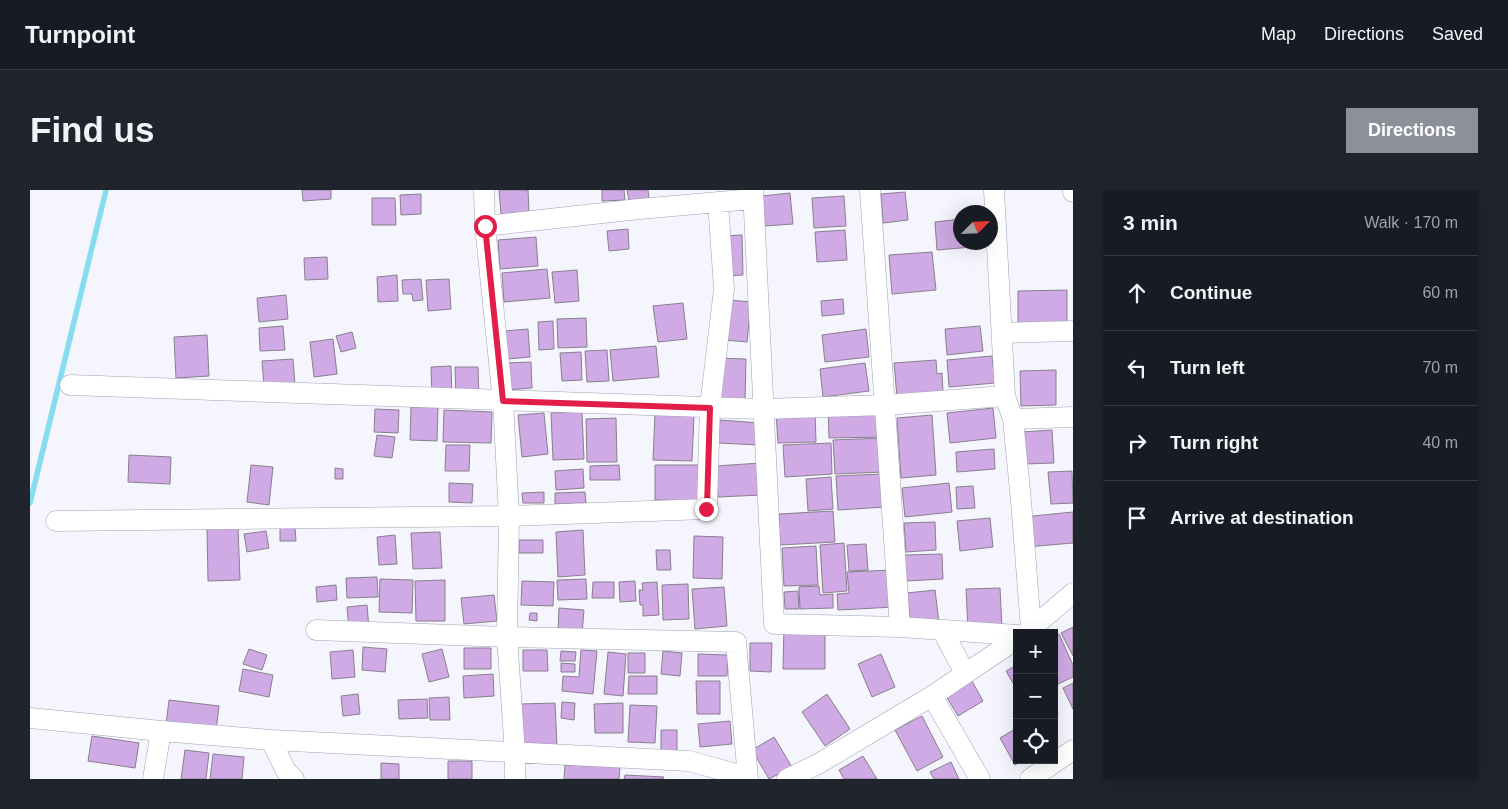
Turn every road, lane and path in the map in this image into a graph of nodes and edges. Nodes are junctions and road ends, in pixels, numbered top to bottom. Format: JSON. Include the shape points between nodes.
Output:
{"nodes":[{"id":1,"x":484,"y":190,"type":"edge"},
{"id":2,"x":870,"y":190,"type":"edge"},
{"id":3,"x":994,"y":190,"type":"edge"},
{"id":4,"x":753,"y":194,"type":"edge"},
{"id":5,"x":718,"y":202,"type":"junction"},
{"id":6,"x":485,"y":226,"type":"junction"},
{"id":7,"x":1073,"y":330,"type":"edge"},
{"id":8,"x":1002,"y":333,"type":"junction"},
{"id":9,"x":70,"y":385,"type":"dead end"},
{"id":10,"x":1005,"y":396,"type":"junction"},
{"id":11,"x":503,"y":401,"type":"junction"},
{"id":12,"x":885,"y":405,"type":"junction"},
{"id":13,"x":710,"y":408,"type":"junction"},
{"id":14,"x":763,"y":409,"type":"junction"},
{"id":15,"x":1073,"y":417,"type":"edge"},
{"id":16,"x":1012,"y":420,"type":"junction"},
{"id":17,"x":508,"y":516,"type":"junction"},
{"id":18,"x":56,"y":521,"type":"dead end"},
{"id":19,"x":1073,"y":593,"type":"edge"},
{"id":20,"x":900,"y":627,"type":"junction"},
{"id":21,"x":1022,"y":629,"type":"edge"},
{"id":22,"x":1028,"y":629,"type":"edge"},
{"id":23,"x":316,"y":630,"type":"dead end"},
{"id":24,"x":942,"y":630,"type":"junction"},
{"id":25,"x":1013,"y":634,"type":"edge"},
{"id":26,"x":507,"y":637,"type":"junction"},
{"id":27,"x":1013,"y":640,"type":"edge"},
{"id":28,"x":965,"y":673,"type":"junction"},
{"id":29,"x":932,"y":696,"type":"junction"},
{"id":30,"x":30,"y":718,"type":"edge"},
{"id":31,"x":161,"y":731,"type":"junction"},
{"id":32,"x":271,"y":740,"type":"junction"},
{"id":33,"x":1073,"y":750,"type":"edge"},
{"id":34,"x":515,"y":753,"type":"junction"},
{"id":35,"x":748,"y":778,"type":"edge"},
{"id":36,"x":152,"y":779,"type":"edge"},
{"id":37,"x":294,"y":779,"type":"edge"},
{"id":38,"x":515,"y":779,"type":"edge"},
{"id":39,"x":787,"y":779,"type":"edge"},
{"id":40,"x":980,"y":779,"type":"edge"},
{"id":41,"x":1030,"y":779,"type":"edge"}],
"edges":[{"from":1,"to":6,"type":"street"},
{"from":2,"to":12,"type":"street"},
{"from":3,"to":8,"type":"street"},
{"from":4,"to":5,"type":"street"},
{"from":4,"to":14,"type":"street"},
{"from":5,"to":6,"type":"street"},
{"from":5,"to":13,"type":"street","via":[[724,289]]},
{"from":6,"to":11,"type":"street"},
{"from":7,"to":8,"type":"street"},
{"from":8,"to":10,"type":"street"},
{"from":9,"to":11,"type":"street"},
{"from":10,"to":12,"type":"street"},
{"from":10,"to":16,"type":"street"},
{"from":11,"to":13,"type":"street"},
{"from":11,"to":17,"type":"street"},
{"from":12,"to":14,"type":"street"},
{"from":12,"to":20,"type":"street"},
{"from":13,"to":14,"type":"street"},
{"from":13,"to":17,"type":"street","via":[[706,509]]},
{"from":14,"to":20,"type":"street","via":[[774,624]]},
{"from":15,"to":16,"type":"street"},
{"from":16,"to":21,"type":"street","via":[[1021,501]]},
{"from":17,"to":18,"type":"street"},
{"from":17,"to":26,"type":"street"},
{"from":19,"to":22,"type":"street"},
{"from":20,"to":24,"type":"street"},
{"from":23,"to":26,"type":"street"},
{"from":24,"to":25,"type":"street"},
{"from":24,"to":28,"type":"street"},
{"from":26,"to":34,"type":"street"},
{"from":26,"to":35,"type":"street","via":[[736,642]]},
{"from":27,"to":28,"type":"street"},
{"from":28,"to":29,"type":"street"},
{"from":29,"to":39,"type":"street"},
{"from":29,"to":40,"type":"street"},
{"from":30,"to":31,"type":"street"},
{"from":31,"to":32,"type":"street"},
{"from":31,"to":36,"type":"street"},
{"from":32,"to":34,"type":"street"},
{"from":32,"to":37,"type":"street","via":[[286,771]]},
{"from":33,"to":41,"type":"street"},
{"from":34,"to":35,"type":"street","via":[[689,761]]},
{"from":34,"to":38,"type":"street"}]}
